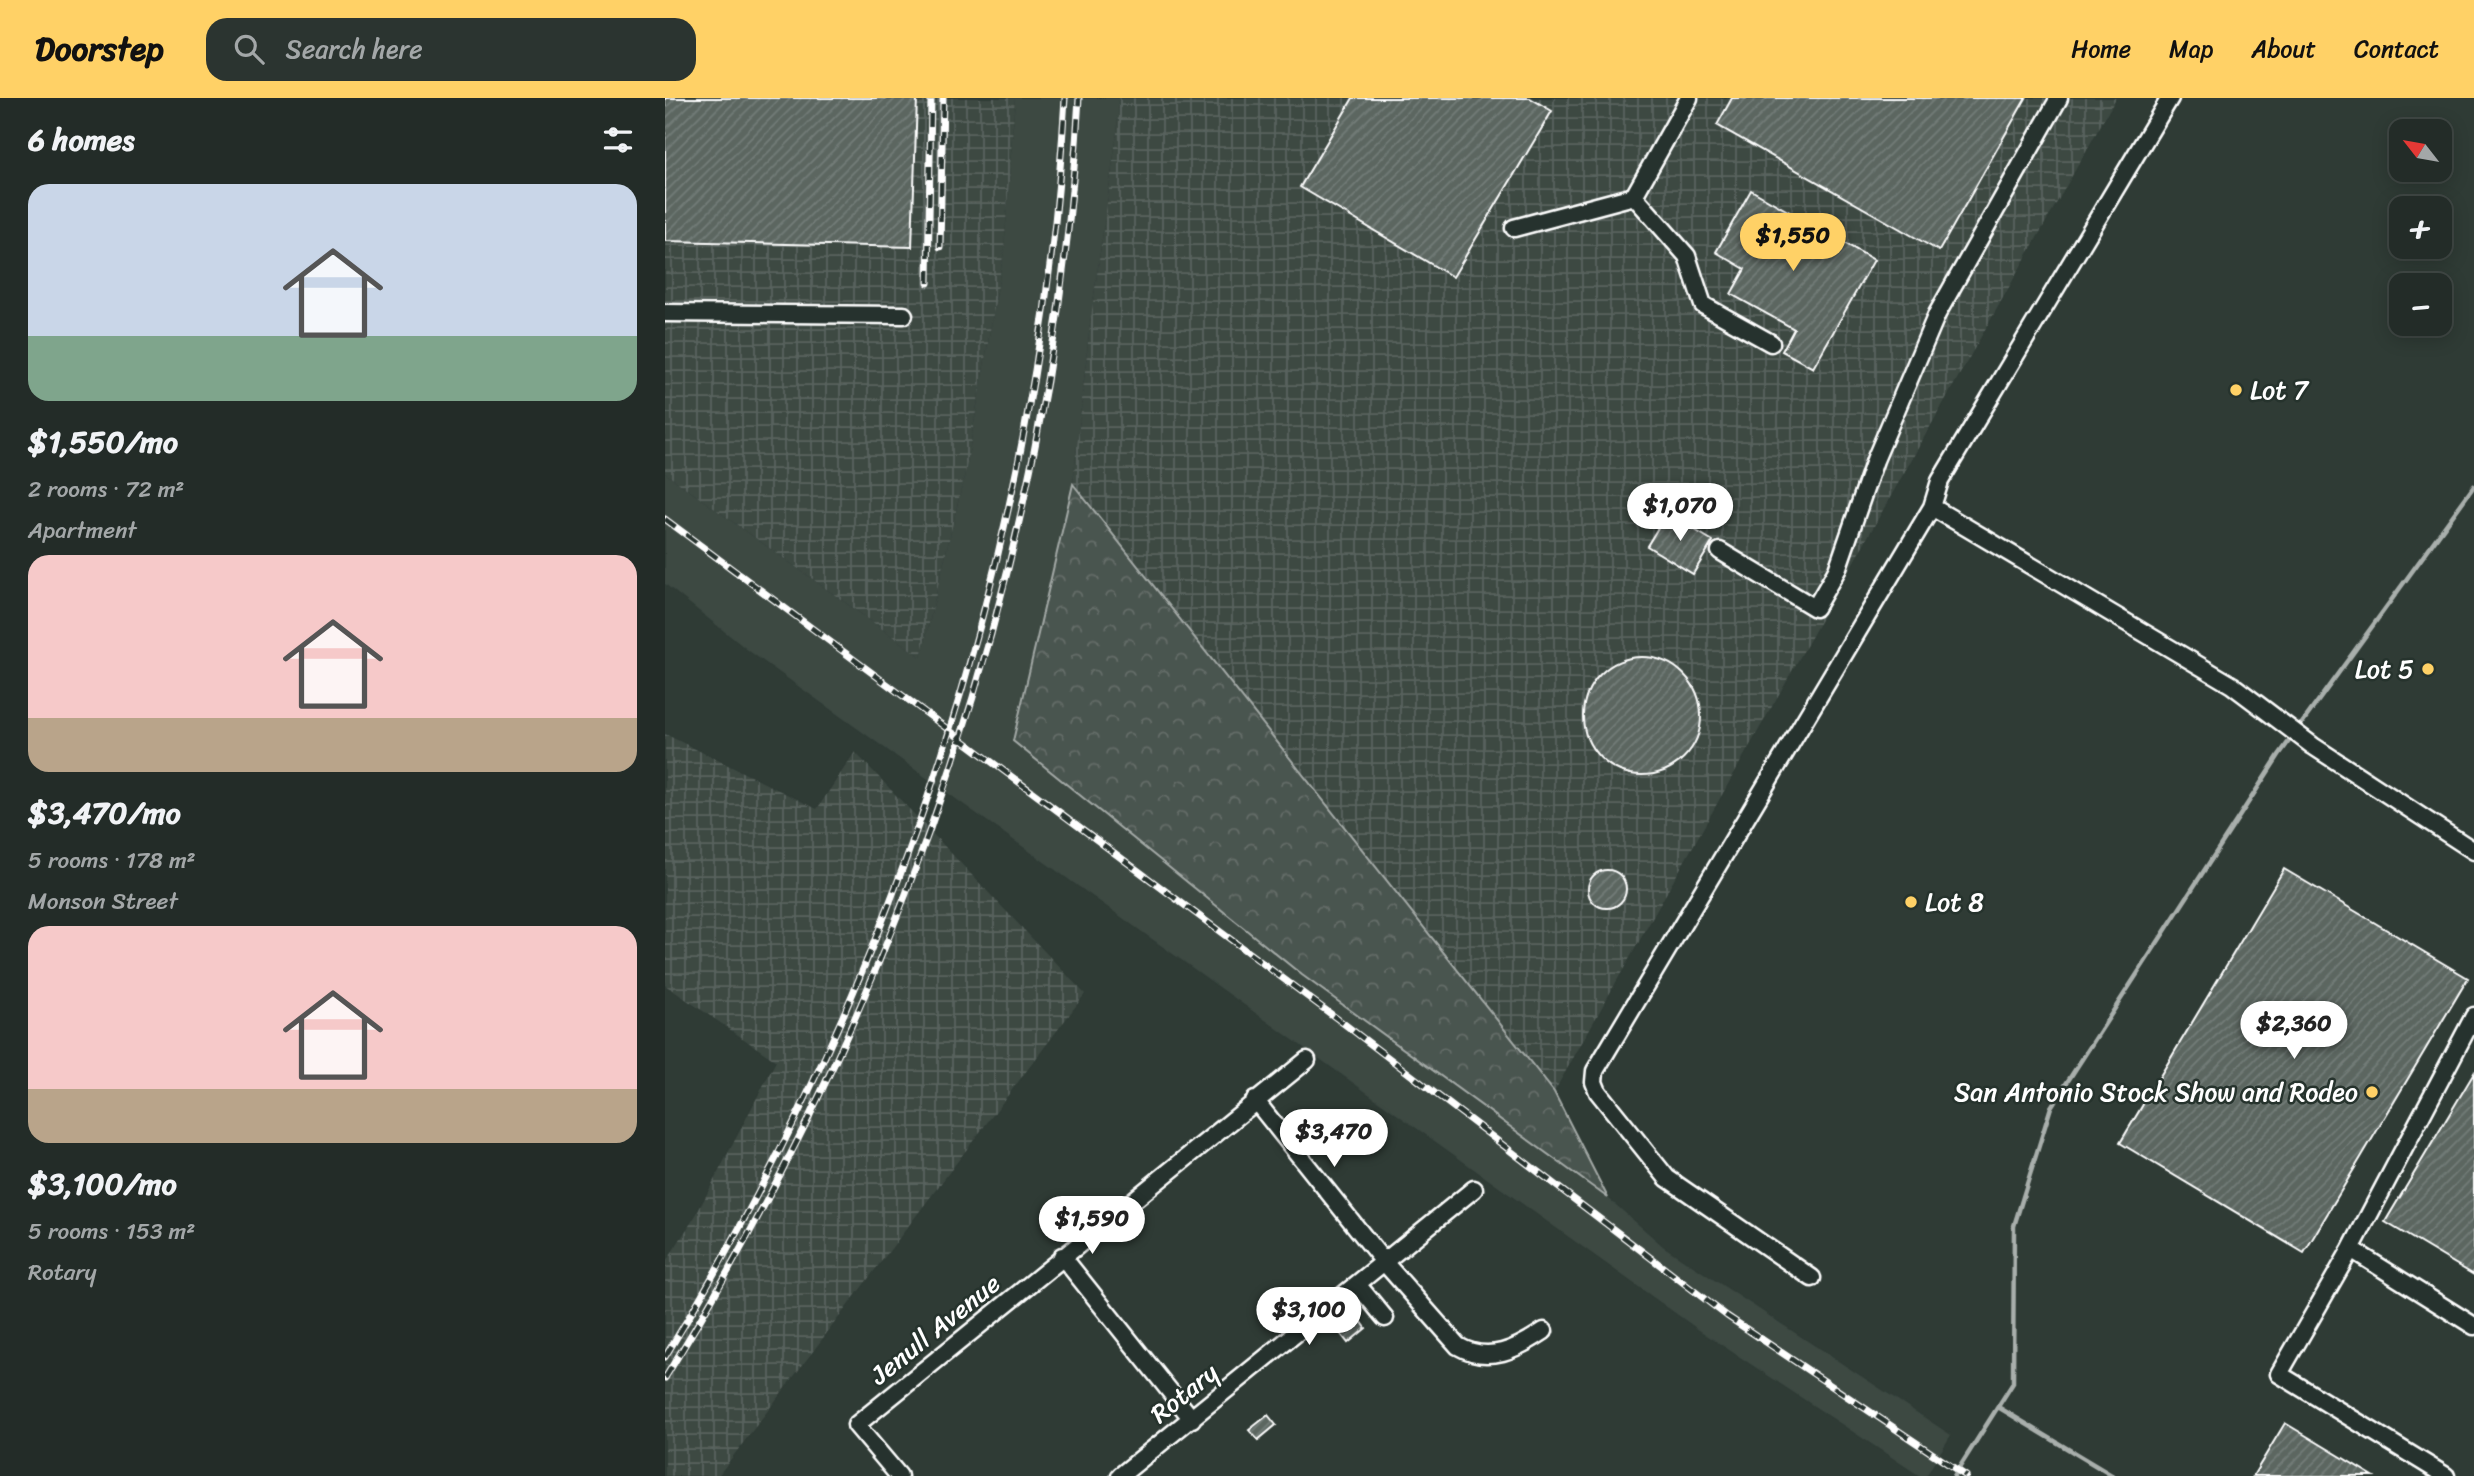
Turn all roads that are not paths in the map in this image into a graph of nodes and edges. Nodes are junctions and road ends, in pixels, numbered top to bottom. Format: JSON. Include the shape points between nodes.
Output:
{"nodes":[{"id":1,"x":1689,"y":98,"type":"edge"},
{"id":2,"x":2059,"y":98,"type":"edge"},
{"id":3,"x":2169,"y":98,"type":"edge"},
{"id":4,"x":1634,"y":197,"type":"junction"},
{"id":5,"x":1514,"y":228,"type":"dead end"},
{"id":6,"x":665,"y":313,"type":"edge"},
{"id":7,"x":904,"y":315,"type":"dead end"},
{"id":8,"x":1771,"y":343,"type":"dead end"},
{"id":9,"x":1932,"y":507,"type":"junction"},
{"id":10,"x":1720,"y":551,"type":"dead end"},
{"id":11,"x":2474,"y":850,"type":"edge"},
{"id":12,"x":2474,"y":1016,"type":"edge"},
{"id":13,"x":1307,"y":1060,"type":"dead end"},
{"id":14,"x":1255,"y":1100,"type":"junction"},
{"id":15,"x":1474,"y":1189,"type":"dead end"},
{"id":16,"x":2351,"y":1249,"type":"junction"},
{"id":17,"x":1062,"y":1256,"type":"junction"},
{"id":18,"x":1384,"y":1262,"type":"junction"},
{"id":19,"x":1812,"y":1278,"type":"dead end"},
{"id":20,"x":1357,"y":1284,"type":"junction"},
{"id":21,"x":1385,"y":1318,"type":"dead end"},
{"id":22,"x":2474,"y":1326,"type":"edge"},
{"id":23,"x":1544,"y":1331,"type":"dead end"},
{"id":24,"x":1192,"y":1419,"type":"junction"},
{"id":25,"x":899,"y":1476,"type":"edge"},
{"id":26,"x":1120,"y":1476,"type":"edge"},
{"id":27,"x":2446,"y":1476,"type":"edge"}],
"edges":[{"from":1,"to":4,"type":"street"},
{"from":2,"to":10,"type":"street","via":[[1932,323],[1875,460],[1837,570],[1815,608]]},
{"from":3,"to":9,"type":"street","via":[[1940,481]]},
{"from":4,"to":5,"type":"street"},
{"from":4,"to":8,"type":"street","via":[[1687,256],[1703,305]]},
{"from":6,"to":7,"type":"street"},
{"from":9,"to":11,"type":"street","via":[[2232,685],[2313,746]]},
{"from":9,"to":19,"type":"street","via":[[1595,1071],[1598,1092],[1667,1178]]},
{"from":12,"to":16,"type":"street"},
{"from":13,"to":14,"type":"street","name":"Jenull Avenue"},
{"from":14,"to":17,"type":"street","name":"Jenull Avenue"},
{"from":14,"to":18,"type":"street"},
{"from":15,"to":18,"type":"street","name":"Rotary"},
{"from":16,"to":22,"type":"street"},
{"from":16,"to":27,"type":"street","via":[[2279,1374]]},
{"from":17,"to":24,"type":"street"},
{"from":17,"to":25,"type":"street","name":"Jenull Avenue","via":[[856,1425]]},
{"from":18,"to":20,"type":"street","name":"Rotary"},
{"from":18,"to":23,"type":"street","via":[[1458,1346],[1472,1354],[1494,1355],[1520,1347]]},
{"from":20,"to":21,"type":"street"},
{"from":20,"to":24,"type":"street","name":"Rotary","via":[[1215,1410]]},
{"from":24,"to":26,"type":"street","name":"Rotary"}]}
